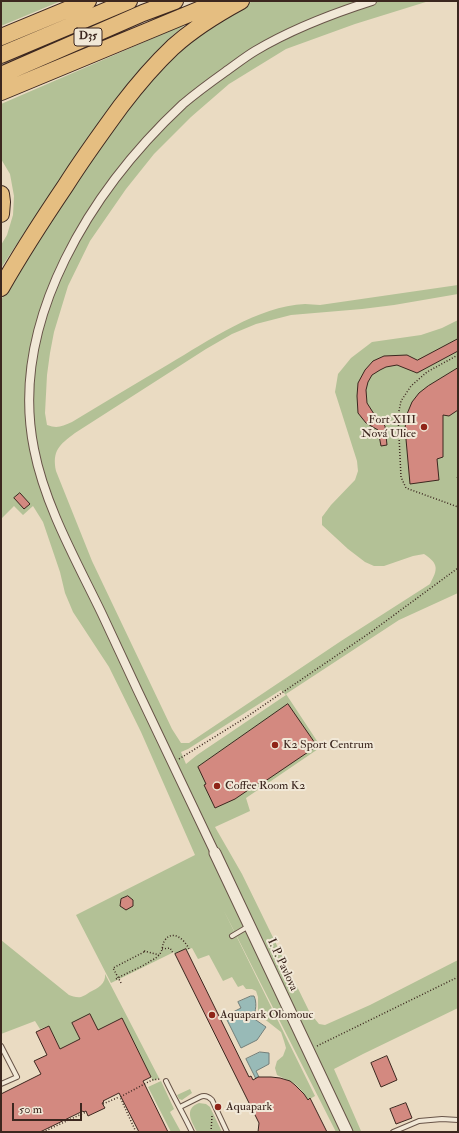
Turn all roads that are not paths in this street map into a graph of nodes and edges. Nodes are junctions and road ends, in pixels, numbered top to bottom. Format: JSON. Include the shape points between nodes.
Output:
{"nodes":[{"id":1,"x":88,"y":1,"type":"edge"},
{"id":2,"x":129,"y":1,"type":"edge"},
{"id":3,"x":175,"y":1,"type":"edge"},
{"id":4,"x":220,"y":1,"type":"edge"},
{"id":5,"x":241,"y":1,"type":"edge"},
{"id":6,"x":372,"y":1,"type":"edge"},
{"id":7,"x":1,"y":37,"type":"edge"},
{"id":8,"x":1,"y":55,"type":"edge"},
{"id":9,"x":1,"y":75,"type":"edge"},
{"id":10,"x":1,"y":92,"type":"edge"},
{"id":11,"x":1,"y":194,"type":"edge"},
{"id":12,"x":1,"y":214,"type":"edge"},
{"id":13,"x":1,"y":288,"type":"edge"},
{"id":14,"x":215,"y":853,"type":"joint"},
{"id":15,"x":250,"y":926,"type":"junction"},
{"id":16,"x":232,"y":936,"type":"dead end"},
{"id":17,"x":1,"y":1046,"type":"edge"},
{"id":18,"x":166,"y":1081,"type":"dead end"},
{"id":19,"x":1,"y":1084,"type":"edge"},
{"id":20,"x":180,"y":1107,"type":"junction"},
{"id":21,"x":458,"y":1120,"type":"edge"},
{"id":22,"x":192,"y":1132,"type":"edge"},
{"id":23,"x":227,"y":1132,"type":"edge"},
{"id":24,"x":347,"y":1132,"type":"edge"},
{"id":25,"x":393,"y":1132,"type":"edge"}],
"edges":[{"from":1,"to":7,"type":"highway"},
{"from":2,"to":8,"type":"highway","number":"D35"},
{"from":3,"to":9,"type":"highway","number":"D35"},
{"from":4,"to":10,"type":"highway"},
{"from":5,"to":13,"type":"highway","via":[[194,30],[147,74],[80,164]]},
{"from":6,"to":14,"type":"street","via":[[332,14],[254,51],[185,103],[146,142],[95,206],[66,257],[40,324],[32,360],[29,400],[32,437],[46,494]]},
{"from":11,"to":12,"type":"highway"},
{"from":14,"to":15,"type":"street","name":"I. P. Pavlova"},
{"from":15,"to":16,"type":"lane"},
{"from":15,"to":24,"type":"street","name":"I. P. Pavlova"},
{"from":17,"to":19,"type":"lane","via":[[17,1077]]},
{"from":18,"to":20,"type":"lane"},
{"from":20,"to":22,"type":"lane"},
{"from":20,"to":23,"type":"lane","via":[[200,1097],[209,1097]]},
{"from":21,"to":25,"type":"lane","via":[[419,1121]]}]}
